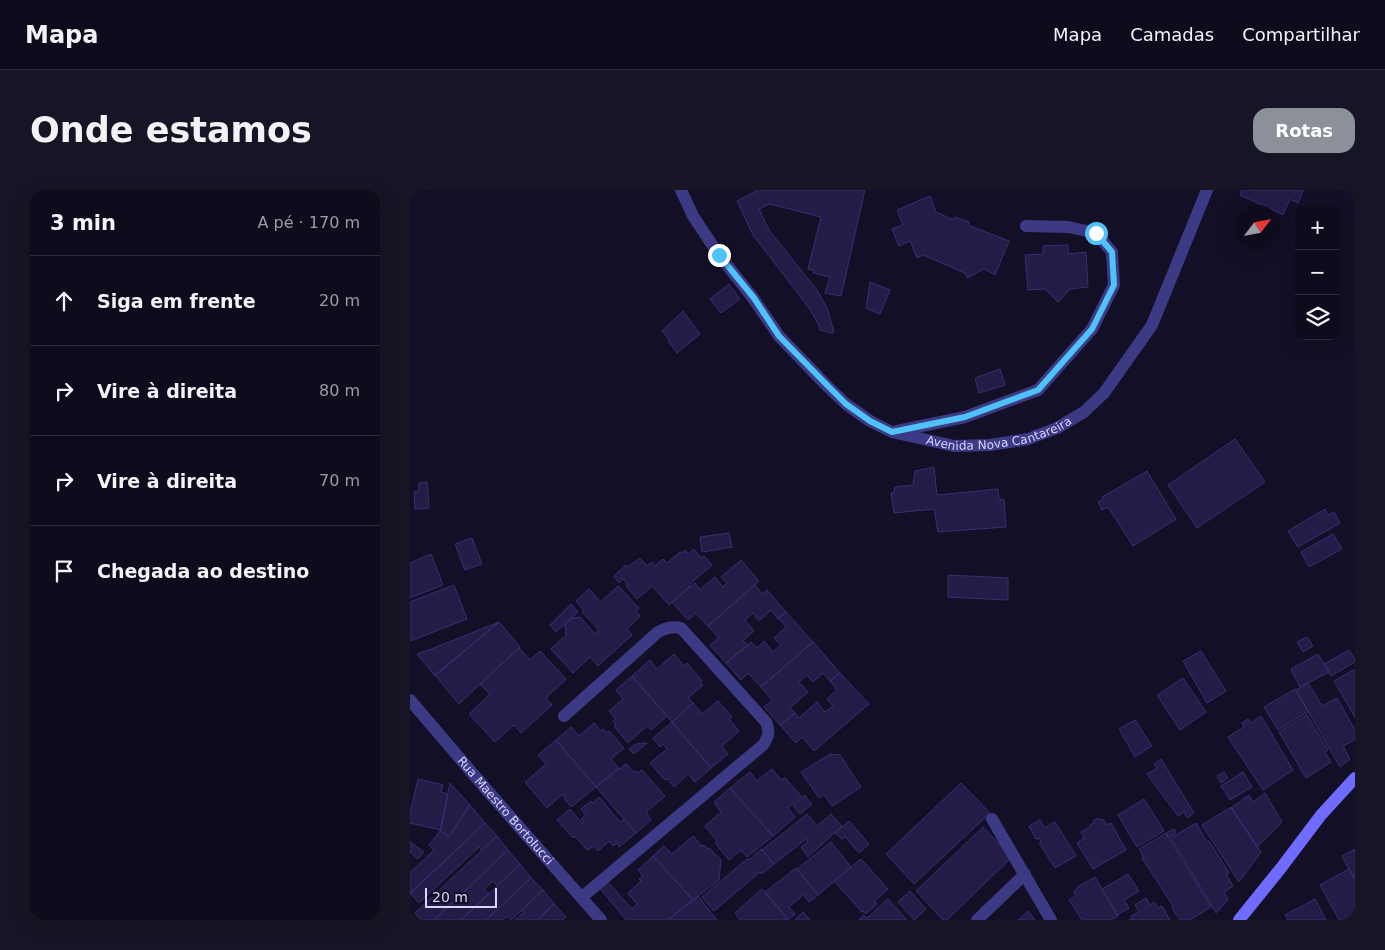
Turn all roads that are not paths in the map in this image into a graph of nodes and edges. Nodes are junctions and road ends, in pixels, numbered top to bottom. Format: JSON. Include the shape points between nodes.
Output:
{"nodes":[{"id":1,"x":681,"y":190,"type":"edge"},
{"id":2,"x":1207,"y":190,"type":"edge"},
{"id":3,"x":1026,"y":226,"type":"dead end"},
{"id":4,"x":892,"y":432,"type":"junction"},
{"id":5,"x":410,"y":700,"type":"edge"},
{"id":6,"x":564,"y":716,"type":"dead end"},
{"id":7,"x":1355,"y":778,"type":"edge"},
{"id":8,"x":992,"y":819,"type":"dead end"},
{"id":9,"x":1024,"y":874,"type":"junction"},
{"id":10,"x":582,"y":897,"type":"junction"},
{"id":11,"x":601,"y":920,"type":"edge"},
{"id":12,"x":977,"y":920,"type":"edge"},
{"id":13,"x":1051,"y":920,"type":"edge"},
{"id":14,"x":1239,"y":920,"type":"edge"}],
"edges":[{"from":1,"to":4,"type":"street","name":"Avenida Nova Cantareira","via":[[693,216],[719,255],[754,298],[779,336],[846,404]]},
{"from":2,"to":4,"type":"street","name":"Avenida Nova Cantareira","via":[[1152,325],[1104,393],[1084,412],[1057,428],[1028,439],[990,445],[954,446]]},
{"from":3,"to":4,"type":"street","via":[[1068,226],[1096,233],[1112,252],[1114,285],[1092,329],[1038,390],[965,417]]},
{"from":5,"to":10,"type":"street","name":"Rua Maestro Bortolucci"},
{"from":6,"to":10,"type":"street","via":[[658,632],[675,627],[681,628],[766,722],[769,730],[763,745]]},
{"from":7,"to":14,"type":"main road","via":[[1321,815]]},
{"from":8,"to":9,"type":"street"},
{"from":9,"to":12,"type":"street"},
{"from":9,"to":13,"type":"street"},
{"from":10,"to":11,"type":"street","name":"Rua Maestro Bortolucci"}]}
